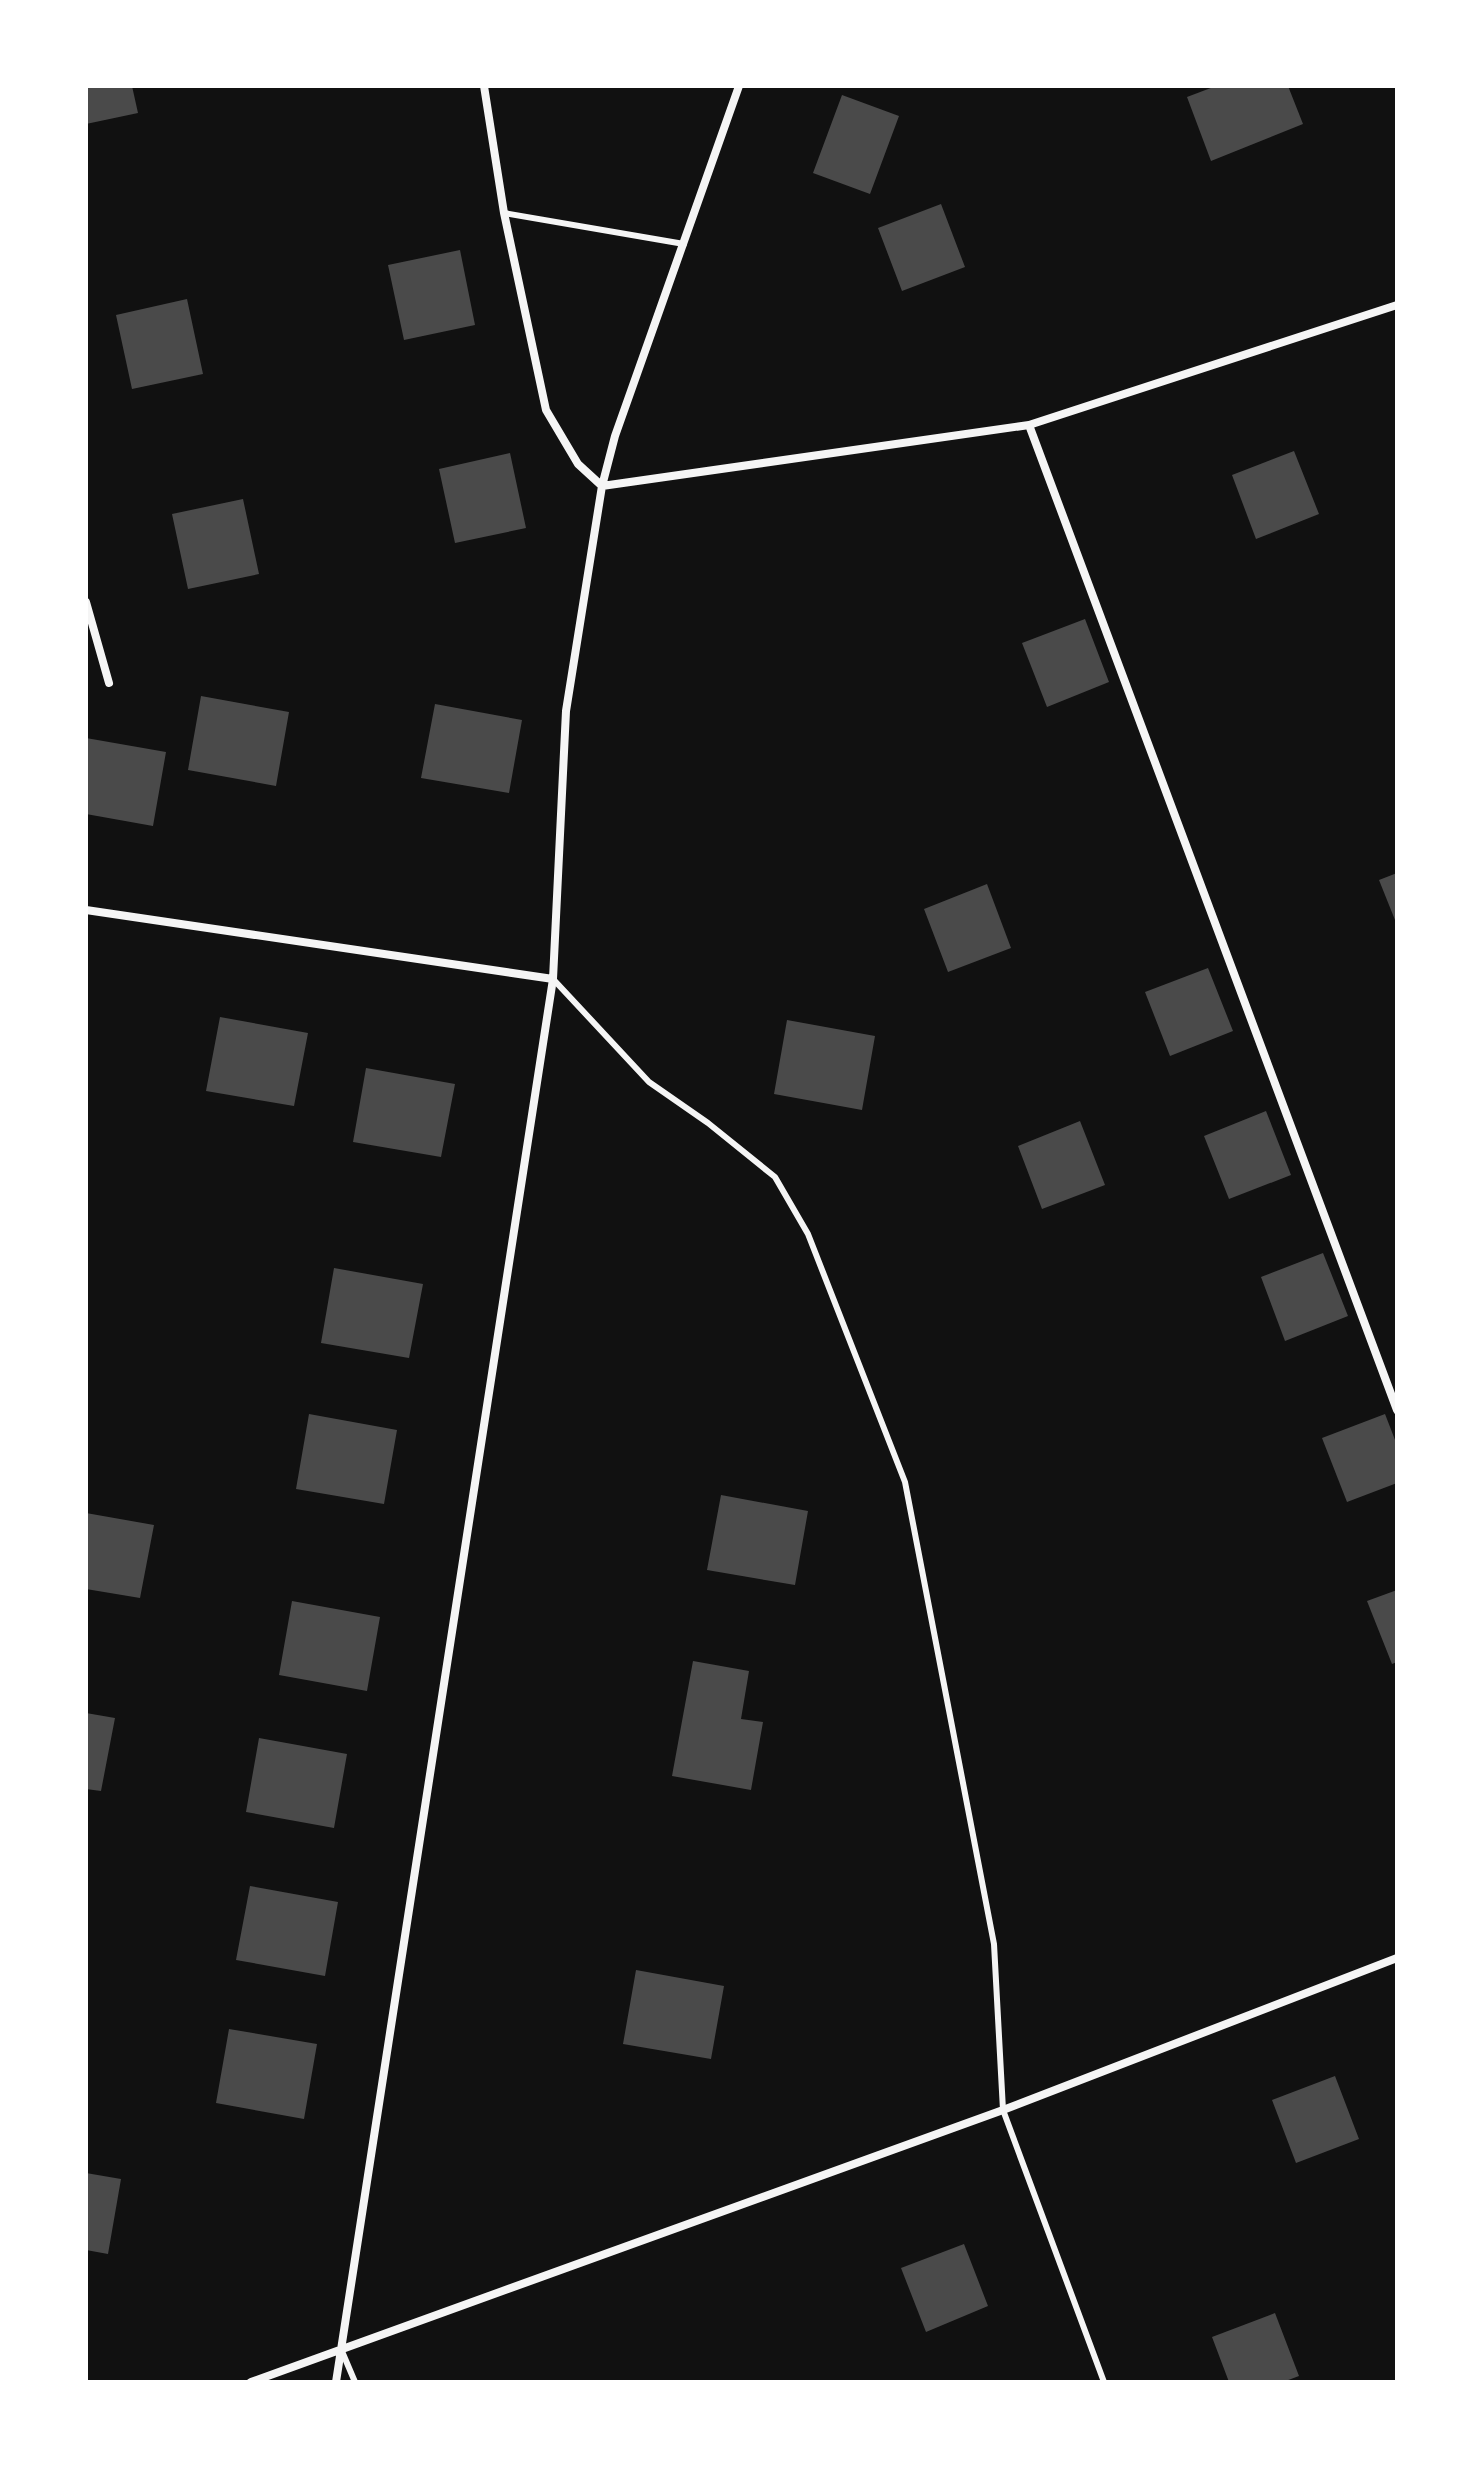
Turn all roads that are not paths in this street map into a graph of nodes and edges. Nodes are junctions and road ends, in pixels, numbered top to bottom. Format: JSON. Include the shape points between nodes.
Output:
{"nodes":[{"id":1,"x":484,"y":86,"type":"edge"},
{"id":2,"x":739,"y":86,"type":"edge"},
{"id":3,"x":504,"y":213,"type":"junction"},
{"id":4,"x":684,"y":244,"type":"junction"},
{"id":5,"x":1397,"y":305,"type":"edge"},
{"id":6,"x":1029,"y":425,"type":"junction"},
{"id":7,"x":602,"y":486,"type":"junction"},
{"id":8,"x":86,"y":602,"type":"edge"},
{"id":9,"x":109,"y":683,"type":"dead end"},
{"id":10,"x":86,"y":910,"type":"edge"},
{"id":11,"x":553,"y":979,"type":"junction"},
{"id":12,"x":1397,"y":1410,"type":"edge"},
{"id":13,"x":1397,"y":1958,"type":"edge"},
{"id":14,"x":1003,"y":2110,"type":"junction"},
{"id":15,"x":341,"y":2349,"type":"junction"},
{"id":16,"x":251,"y":2382,"type":"edge"},
{"id":17,"x":336,"y":2382,"type":"edge"},
{"id":18,"x":355,"y":2382,"type":"edge"},
{"id":19,"x":1104,"y":2382,"type":"edge"}],
"edges":[{"from":1,"to":3,"type":"street"},
{"from":2,"to":4,"type":"street"},
{"from":3,"to":4,"type":"lane"},
{"from":3,"to":7,"type":"street","via":[[546,410],[578,464]]},
{"from":4,"to":7,"type":"street"},
{"from":5,"to":6,"type":"street"},
{"from":6,"to":7,"type":"street"},
{"from":6,"to":12,"type":"street"},
{"from":7,"to":11,"type":"street","via":[[566,711]]},
{"from":8,"to":9,"type":"street"},
{"from":10,"to":11,"type":"street"},
{"from":11,"to":14,"type":"lane","via":[[649,1082],[775,1177],[808,1234],[905,1482],[994,1944]]},
{"from":11,"to":15,"type":"street"},
{"from":13,"to":14,"type":"street"},
{"from":14,"to":15,"type":"street"},
{"from":14,"to":19,"type":"lane"},
{"from":15,"to":16,"type":"street"},
{"from":15,"to":17,"type":"street"},
{"from":15,"to":18,"type":"lane"}]}
